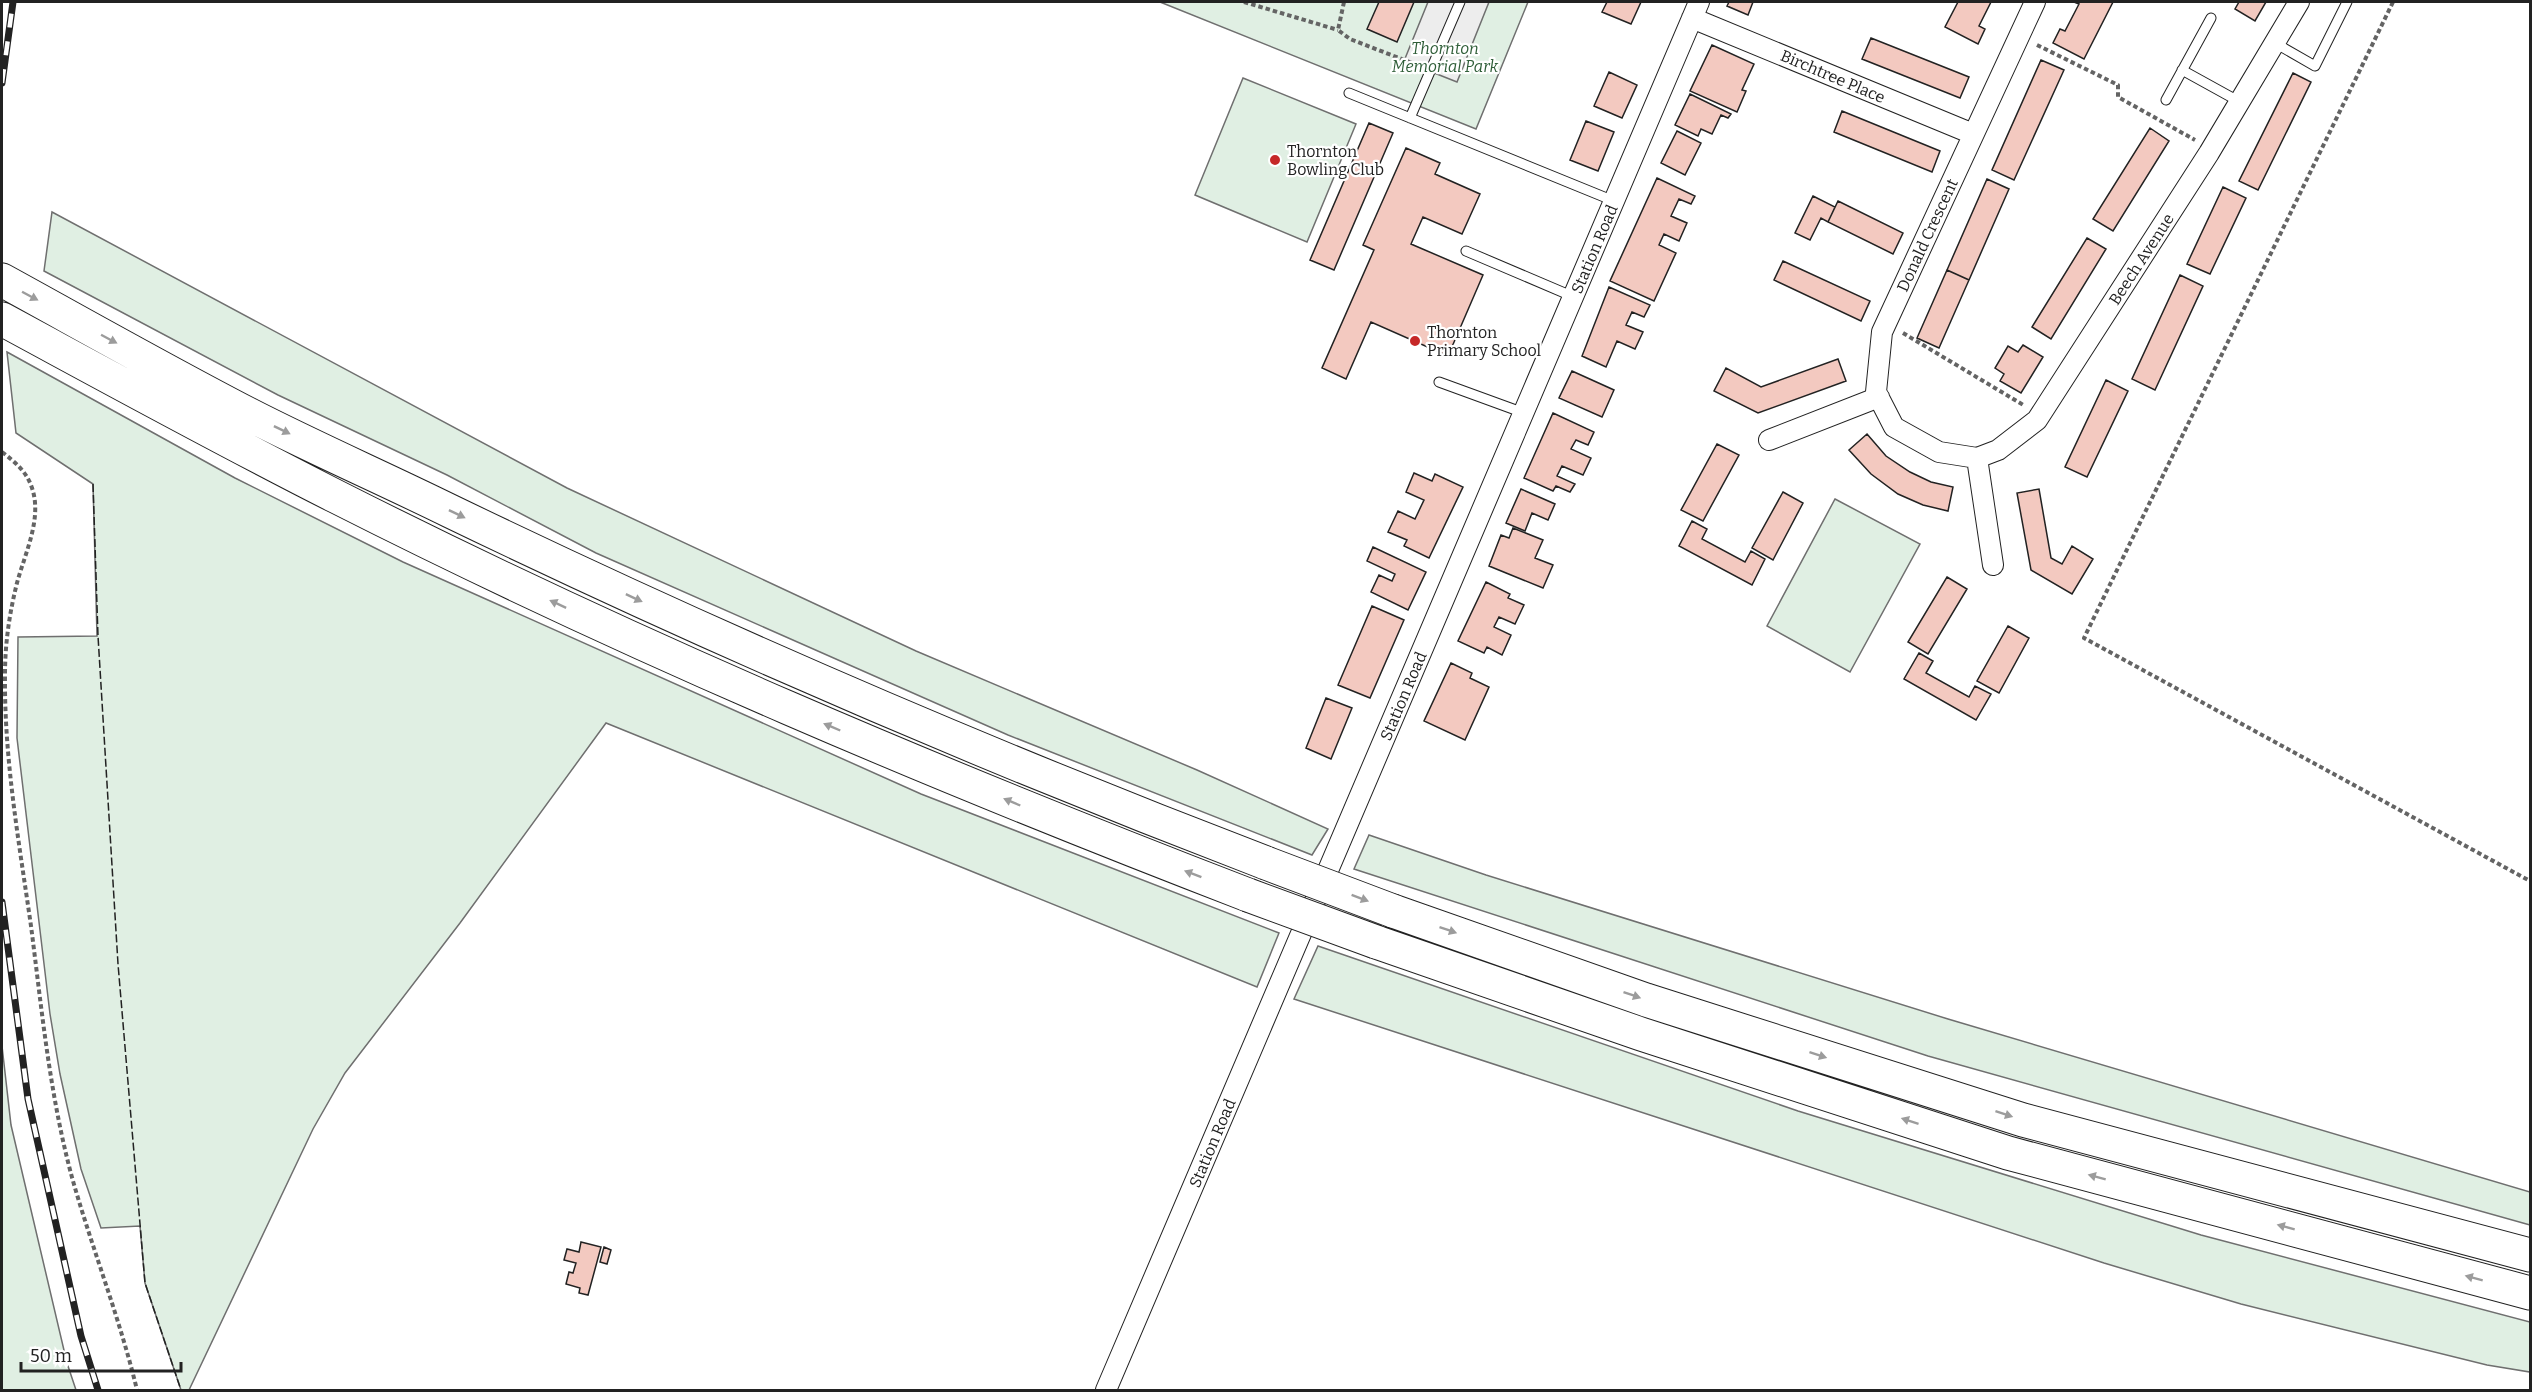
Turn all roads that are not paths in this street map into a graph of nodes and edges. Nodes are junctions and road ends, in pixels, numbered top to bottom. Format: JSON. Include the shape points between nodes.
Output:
{"nodes":[{"id":1,"x":1460,"y":2,"type":"edge"},
{"id":2,"x":2035,"y":2,"type":"edge"},
{"id":3,"x":2300,"y":2,"type":"edge"},
{"id":4,"x":2347,"y":2,"type":"edge"},
{"id":5,"x":1696,"y":10,"type":"edge"},
{"id":6,"x":2211,"y":18,"type":"dead end"},
{"id":7,"x":2275,"y":43,"type":"junction"},
{"id":8,"x":2182,"y":69,"type":"junction"},
{"id":9,"x":1349,"y":93,"type":"dead end"},
{"id":10,"x":2166,"y":100,"type":"dead end"},
{"id":11,"x":2240,"y":102,"type":"junction"},
{"id":12,"x":1410,"y":118,"type":"junction"},
{"id":13,"x":1973,"y":134,"type":"junction"},
{"id":14,"x":1614,"y":201,"type":"junction"},
{"id":15,"x":1466,"y":251,"type":"dead end"},
{"id":16,"x":2,"y":280,"type":"edge"},
{"id":17,"x":1574,"y":297,"type":"junction"},
{"id":18,"x":2,"y":319,"type":"edge"},
{"id":19,"x":1439,"y":382,"type":"dead end"},
{"id":20,"x":1878,"y":397,"type":"junction"},
{"id":21,"x":1524,"y":413,"type":"junction"},
{"id":22,"x":1769,"y":440,"type":"dead end"},
{"id":23,"x":1977,"y":458,"type":"junction"},
{"id":24,"x":1993,"y":565,"type":"dead end"},
{"id":25,"x":2530,"y":1255,"type":"edge"},
{"id":26,"x":2530,"y":1293,"type":"edge"},
{"id":27,"x":1106,"y":1390,"type":"edge"}],
"edges":[{"from":1,"to":12,"type":"lane"},
{"from":2,"to":13,"type":"street","name":"Donald Crescent"},
{"from":3,"to":7,"type":"street","name":"Beech Avenue"},
{"from":4,"to":7,"type":"lane","via":[[2315,66]]},
{"from":5,"to":13,"type":"street","name":"Birchtree Place"},
{"from":5,"to":14,"type":"street","name":"Station Road"},
{"from":6,"to":8,"type":"lane"},
{"from":7,"to":11,"type":"street","name":"Beech Avenue"},
{"from":8,"to":10,"type":"lane"},
{"from":8,"to":11,"type":"lane"},
{"from":9,"to":12,"type":"lane"},
{"from":11,"to":23,"type":"street","name":"Beech Avenue","via":[[2037,420],[1998,450]]},
{"from":12,"to":14,"type":"lane"},
{"from":13,"to":20,"type":"street","name":"Donald Crescent","via":[[1882,332]]},
{"from":14,"to":17,"type":"street","name":"Station Road"},
{"from":15,"to":17,"type":"lane"},
{"from":16,"to":25,"type":"highway","one_way":true,"bridge":true,"via":[[249,414],[567,567],[724,640],[1138,814],[1393,911],[1647,1000],[2023,1120]]},
{"from":17,"to":21,"type":"street","name":"Station Road"},
{"from":26,"to":18,"type":"highway","one_way":true,"bridge":true,"via":[[2008,1153],[1641,1034],[1248,895],[1019,806],[626,636],[339,499]]},
{"from":19,"to":21,"type":"lane"},
{"from":20,"to":22,"type":"street"},
{"from":20,"to":23,"type":"street","name":"Donald Crescent","via":[[1894,427],[1939,452]]},
{"from":21,"to":27,"type":"street","name":"Station Road"},
{"from":23,"to":24,"type":"street"}]}
